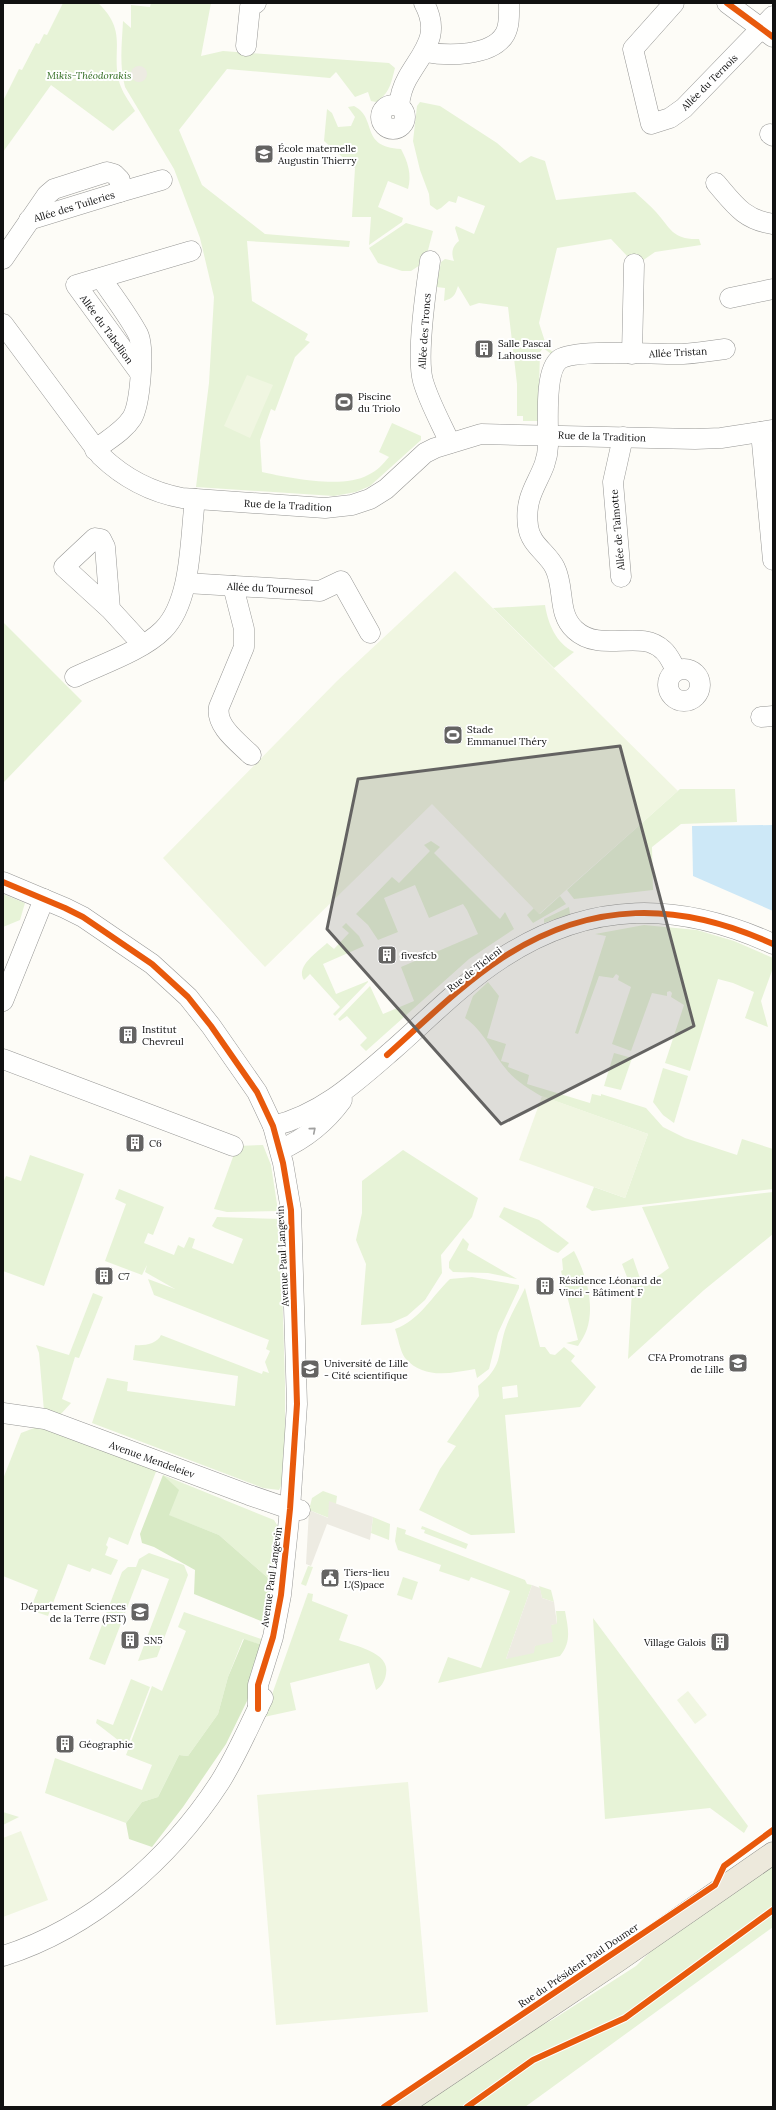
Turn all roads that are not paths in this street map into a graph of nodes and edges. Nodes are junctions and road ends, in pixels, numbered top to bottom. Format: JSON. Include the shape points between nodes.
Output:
{"nodes":[{"id":1,"x":256,"y":3,"type":"edge"},
{"id":2,"x":424,"y":3,"type":"edge"},
{"id":3,"x":509,"y":3,"type":"edge"},
{"id":4,"x":674,"y":3,"type":"edge"},
{"id":5,"x":727,"y":3,"type":"edge"},
{"id":6,"x":769,"y":27,"type":"edge"},
{"id":7,"x":246,"y":46,"type":"dead end"},
{"id":8,"x":425,"y":52,"type":"junction"},
{"id":9,"x":399,"y":106,"type":"dead end"},
{"id":10,"x":162,"y":180,"type":"dead end"},
{"id":11,"x":716,"y":184,"type":"dead end"},
{"id":12,"x":773,"y":224,"type":"edge"},
{"id":13,"x":191,"y":251,"type":"dead end"},
{"id":14,"x":3,"y":259,"type":"edge"},
{"id":15,"x":430,"y":261,"type":"dead end"},
{"id":16,"x":634,"y":264,"type":"dead end"},
{"id":17,"x":101,"y":278,"type":"junction"},
{"id":18,"x":773,"y":289,"type":"edge"},
{"id":19,"x":730,"y":298,"type":"dead end"},
{"id":20,"x":3,"y":324,"type":"edge"},
{"id":21,"x":725,"y":349,"type":"dead end"},
{"id":22,"x":632,"y":354,"type":"junction"},
{"id":23,"x":140,"y":373,"type":"junction"},
{"id":24,"x":767,"y":431,"type":"edge"},
{"id":25,"x":548,"y":435,"type":"junction"},
{"id":26,"x":623,"y":437,"type":"junction"},
{"id":27,"x":450,"y":443,"type":"junction"},
{"id":28,"x":95,"y":450,"type":"junction"},
{"id":29,"x":195,"y":500,"type":"junction"},
{"id":30,"x":771,"y":524,"type":"edge"},
{"id":31,"x":773,"y":560,"type":"edge"},
{"id":32,"x":621,"y":577,"type":"dead end"},
{"id":33,"x":186,"y":583,"type":"junction"},
{"id":34,"x":233,"y":586,"type":"junction"},
{"id":35,"x":110,"y":609,"type":"dead end"},
{"id":36,"x":370,"y":633,"type":"dead end"},
{"id":37,"x":142,"y":644,"type":"junction"},
{"id":38,"x":676,"y":670,"type":"dead end"},
{"id":39,"x":75,"y":677,"type":"dead end"},
{"id":40,"x":251,"y":755,"type":"dead end"},
{"id":41,"x":3,"y":882,"type":"edge"},
{"id":42,"x":44,"y":899,"type":"junction"},
{"id":43,"x":773,"y":944,"type":"edge"},
{"id":44,"x":3,"y":1001,"type":"edge"},
{"id":45,"x":3,"y":1059,"type":"edge"},
{"id":46,"x":351,"y":1087,"type":"junction"},
{"id":47,"x":273,"y":1126,"type":"junction"},
{"id":48,"x":233,"y":1146,"type":"dead end"},
{"id":49,"x":280,"y":1150,"type":"junction"},
{"id":50,"x":3,"y":1413,"type":"edge"},
{"id":51,"x":295,"y":1510,"type":"junction"},
{"id":52,"x":773,"y":1853,"type":"edge"},
{"id":53,"x":3,"y":1956,"type":"edge"},
{"id":54,"x":400,"y":2107,"type":"edge"}],
"edges":[{"from":1,"to":7,"type":"street","via":[[250,7]]},
{"from":2,"to":8,"type":"street","via":[[431,28]]},
{"from":3,"to":8,"type":"street","via":[[508,27],[497,43],[457,55]]},
{"from":4,"to":6,"type":"street","name":"Allée du Ternois","via":[[633,49],[651,124],[670,118],[684,108]]},
{"from":5,"to":6,"type":"street"},
{"from":8,"to":9,"type":"street","via":[[404,86]]},
{"from":10,"to":14,"type":"street","name":"Allée des Tuileries","via":[[29,220]]},
{"from":11,"to":12,"type":"street","via":[[744,214]]},
{"from":13,"to":17,"type":"street","name":"Allée du Tabellion"},
{"from":15,"to":27,"type":"street","name":"Allée des Troncs","via":[[421,348],[421,374],[428,396]]},
{"from":16,"to":22,"type":"street"},
{"from":17,"to":23,"type":"street","name":"Allée du Tabellion","via":[[138,334],[141,346]]},
{"from":17,"to":23,"type":"street","name":"Allée du Tabellion","via":[[76,285]]},
{"from":18,"to":19,"type":"street"},
{"from":20,"to":28,"type":"street","name":"Rue de la Tradition"},
{"from":21,"to":22,"type":"street","name":"Allée Tristan","via":[[683,354]]},
{"from":22,"to":25,"type":"street","name":"Allée Tristan","via":[[575,353],[557,361],[550,383]]},
{"from":23,"to":28,"type":"street","name":"Allée du Tabellion","via":[[137,404],[131,419]]},
{"from":24,"to":26,"type":"street","name":"Rue de la Tradition","via":[[710,439]]},
{"from":24,"to":30,"type":"street"},
{"from":25,"to":26,"type":"street","name":"Rue de la Tradition"},
{"from":25,"to":27,"type":"street","name":"Rue de la Tradition","via":[[482,434]]},
{"from":25,"to":38,"type":"street","name":"Allée Tristan","via":[[546,462],[530,495],[527,524],[534,543],[555,568],[566,619],[580,634],[597,641],[643,641],[657,645],[667,654]]},
{"from":26,"to":32,"type":"street","name":"Allée de Talmotte","via":[[613,482]]},
{"from":27,"to":29,"type":"street","name":"Rue de la Tradition","via":[[425,453],[386,489],[370,499],[352,505],[324,508]]},
{"from":28,"to":29,"type":"street","name":"Rue de la Tradition","via":[[119,472],[139,484],[167,495]]},
{"from":29,"to":33,"type":"street"},
{"from":30,"to":31,"type":"street"},
{"from":33,"to":34,"type":"street","name":"Allée du Tournesol"},
{"from":33,"to":37,"type":"street","via":[[179,604],[167,625]]},
{"from":34,"to":36,"type":"street","name":"Allée du Tournesol","via":[[320,591],[341,581]]},
{"from":34,"to":40,"type":"street","via":[[244,629],[244,647],[219,707],[218,716]]},
{"from":35,"to":37,"type":"street"},
{"from":37,"to":39,"type":"street"},
{"from":41,"to":42,"type":"street","name":"Avenue Paul Langevin"},
{"from":42,"to":44,"type":"street"},
{"from":42,"to":47,"type":"street","name":"Avenue Paul Langevin","via":[[107,932],[152,964],[188,997],[257,1092]]},
{"from":43,"to":46,"type":"street","name":"Rue de Ticleni","via":[[718,923],[679,914],[612,915],[554,930],[530,941],[488,968]]},
{"from":45,"to":48,"type":"street"},
{"from":46,"to":47,"type":"street","name":"Rue de Ticleni","via":[[298,1119]]},
{"from":49,"to":46,"type":"street","name":"Rue de Ticleni","one_way":true,"via":[[313,1131],[332,1113]]},
{"from":47,"to":49,"type":"street","name":"Avenue Paul Langevin"},
{"from":49,"to":51,"type":"street","name":"Avenue Paul Langevin","via":[[289,1192],[293,1242]]},
{"from":50,"to":51,"type":"street","name":"Avenue Mendeleiev","via":[[45,1419]]},
{"from":51,"to":53,"type":"street","name":"Avenue Paul Langevin","via":[[273,1636],[258,1686],[258,1709],[240,1748],[219,1782],[193,1819],[131,1883],[92,1912],[40,1941]]},
{"from":52,"to":54,"type":"main road","name":"Rue du Président Paul Doumer"}]}
